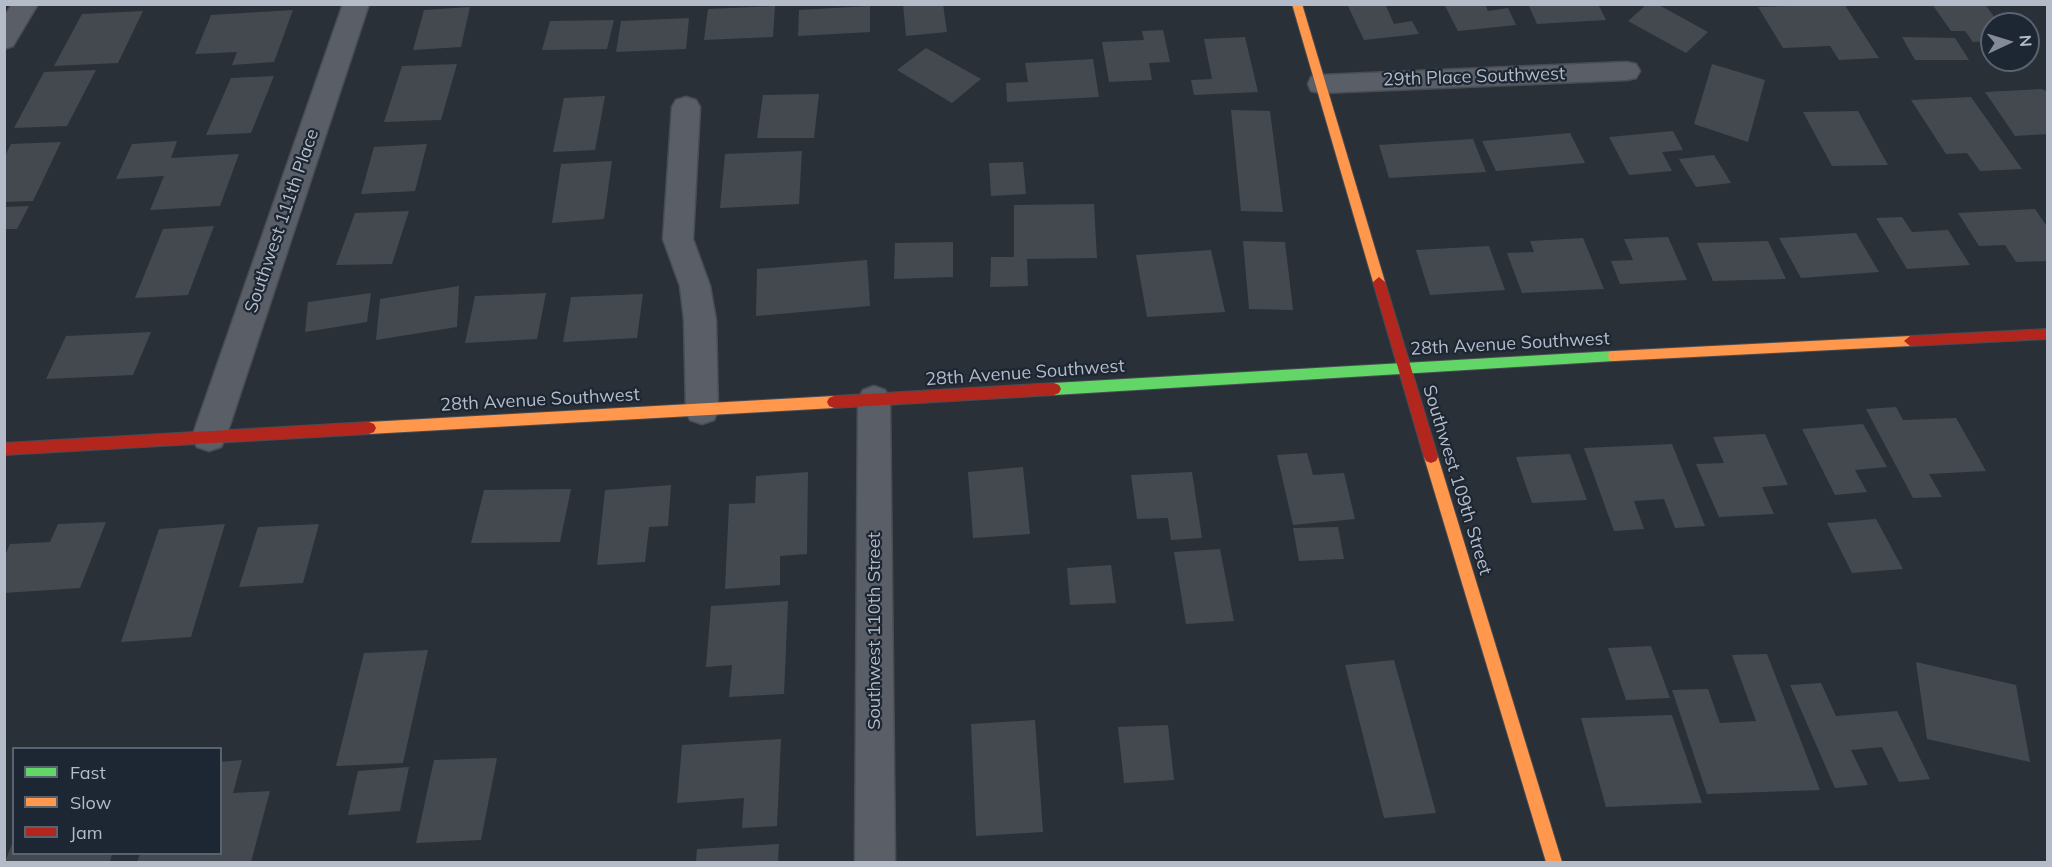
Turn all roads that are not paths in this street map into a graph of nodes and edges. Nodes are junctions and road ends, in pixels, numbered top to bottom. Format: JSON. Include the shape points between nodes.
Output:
{"nodes":[{"id":1,"x":25,"y":4,"type":"edge"},
{"id":2,"x":356,"y":4,"type":"edge"},
{"id":3,"x":1297,"y":4,"type":"edge"},
{"id":4,"x":4,"y":40,"type":"edge"},
{"id":5,"x":1627,"y":71,"type":"dead end"},
{"id":6,"x":1321,"y":84,"type":"junction"},
{"id":7,"x":686,"y":107,"type":"dead end"},
{"id":8,"x":2048,"y":334,"type":"edge"},
{"id":9,"x":1404,"y":367,"type":"junction"},
{"id":10,"x":874,"y":400,"type":"junction"},
{"id":11,"x":702,"y":410,"type":"junction"},
{"id":12,"x":209,"y":437,"type":"junction"},
{"id":13,"x":4,"y":449,"type":"edge"},
{"id":14,"x":875,"y":862,"type":"edge"},
{"id":15,"x":1554,"y":862,"type":"edge"}],
"edges":[{"from":1,"to":4,"type":"street"},
{"from":2,"to":12,"type":"street","name":"Southwest 111th Place"},
{"from":3,"to":6,"type":"street","name":"Southwest 109th Street"},
{"from":5,"to":6,"type":"street","name":"29th Place Southwest"},
{"from":6,"to":9,"type":"street","name":"Southwest 109th Street"},
{"from":7,"to":11,"type":"street","via":[[678,239],[697,298]]},
{"from":8,"to":9,"type":"street","name":"28th Avenue Southwest"},
{"from":9,"to":10,"type":"street","name":"28th Avenue Southwest"},
{"from":9,"to":15,"type":"street","name":"Southwest 109th Street"},
{"from":10,"to":11,"type":"street","name":"28th Avenue Southwest"},
{"from":10,"to":14,"type":"street","name":"Southwest 110th Street"},
{"from":11,"to":12,"type":"street","name":"28th Avenue Southwest"},
{"from":12,"to":13,"type":"street","name":"28th Avenue Southwest"}]}
